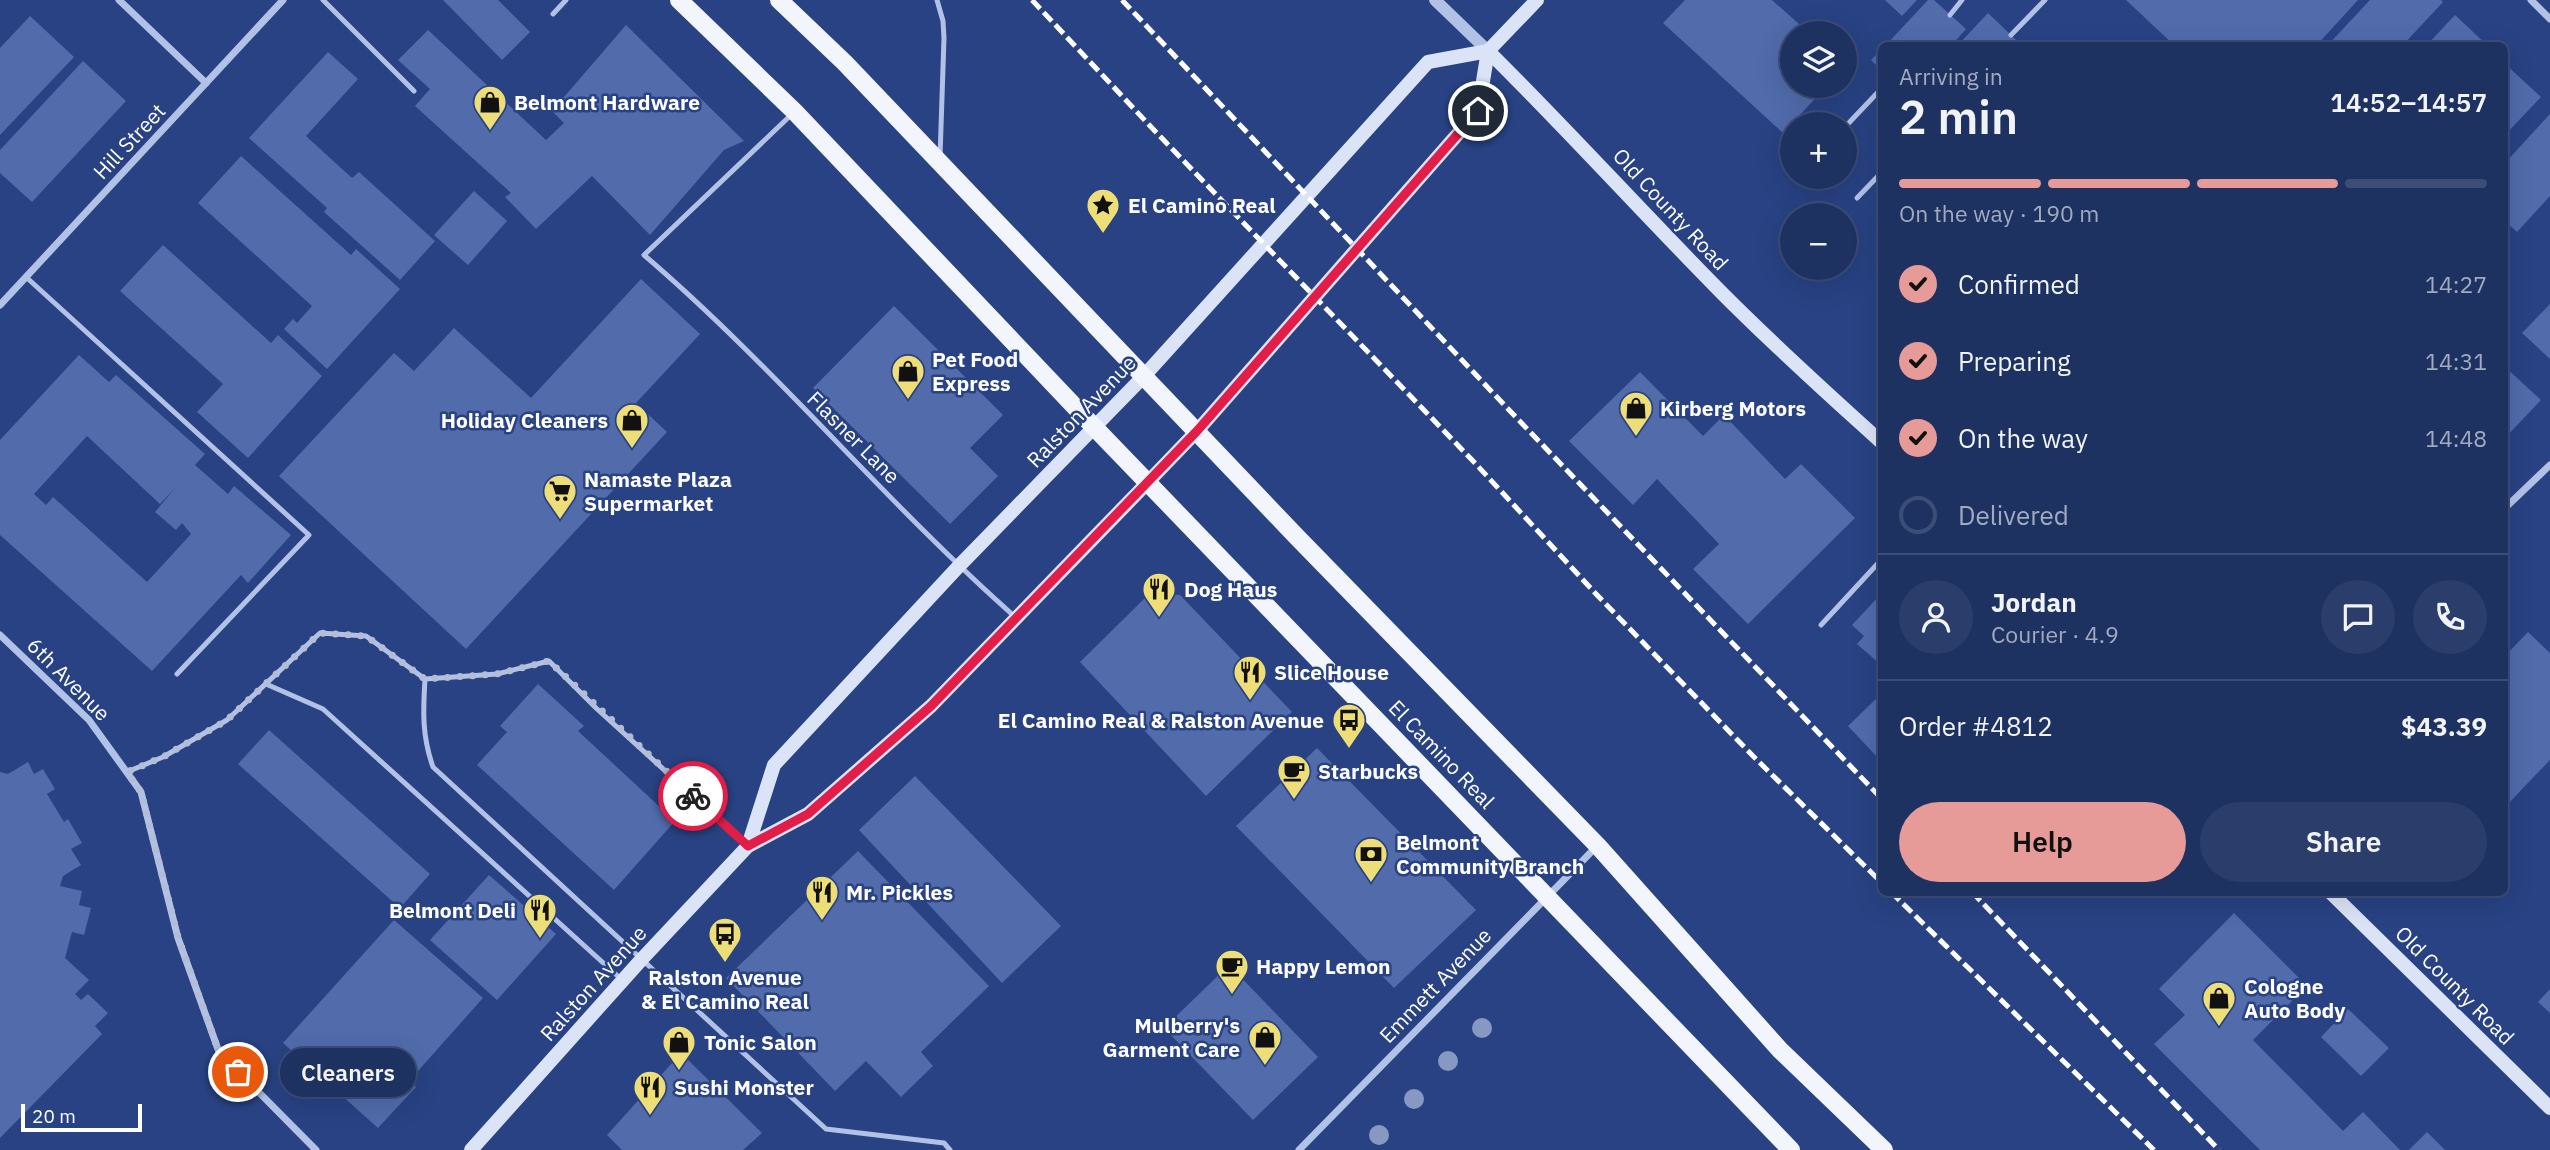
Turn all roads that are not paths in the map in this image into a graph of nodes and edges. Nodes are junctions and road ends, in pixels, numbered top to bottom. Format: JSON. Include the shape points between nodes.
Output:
{"nodes":[{"id":1,"x":119,"y":0,"type":"edge"},
{"id":2,"x":283,"y":0,"type":"edge"},
{"id":3,"x":323,"y":0,"type":"edge"},
{"id":4,"x":566,"y":0,"type":"edge"},
{"id":5,"x":679,"y":0,"type":"edge"},
{"id":6,"x":779,"y":0,"type":"edge"},
{"id":7,"x":937,"y":0,"type":"edge"},
{"id":8,"x":1435,"y":0,"type":"edge"},
{"id":9,"x":1536,"y":0,"type":"edge"},
{"id":10,"x":1962,"y":0,"type":"edge"},
{"id":11,"x":2045,"y":0,"type":"edge"},
{"id":12,"x":2530,"y":0,"type":"edge"},
{"id":13,"x":553,"y":14,"type":"dead end"},
{"id":14,"x":1950,"y":15,"type":"dead end"},
{"id":15,"x":2550,"y":19,"type":"edge"},
{"id":16,"x":2011,"y":35,"type":"dead end"},
{"id":17,"x":1488,"y":51,"type":"junction"},
{"id":18,"x":206,"y":83,"type":"junction"},
{"id":19,"x":414,"y":91,"type":"dead end"},
{"id":20,"x":1878,"y":92,"type":"edge"},
{"id":21,"x":794,"y":112,"type":"junction"},
{"id":22,"x":1857,"y":114,"type":"edge"},
{"id":23,"x":940,"y":164,"type":"junction"},
{"id":24,"x":1878,"y":176,"type":"edge"},
{"id":25,"x":1857,"y":198,"type":"dead end"},
{"id":26,"x":26,"y":277,"type":"junction"},
{"id":27,"x":0,"y":305,"type":"edge"},
{"id":28,"x":1144,"y":376,"type":"junction"},
{"id":29,"x":1095,"y":428,"type":"junction"},
{"id":30,"x":1197,"y":431,"type":"junction"},
{"id":31,"x":1878,"y":439,"type":"edge"},
{"id":32,"x":2550,"y":465,"type":"edge"},
{"id":33,"x":1148,"y":482,"type":"junction"},
{"id":34,"x":2508,"y":505,"type":"edge"},
{"id":35,"x":1878,"y":563,"type":"edge"},
{"id":36,"x":958,"y":567,"type":"junction"},
{"id":37,"x":1015,"y":617,"type":"junction"},
{"id":38,"x":1821,"y":625,"type":"dead end"},
{"id":39,"x":0,"y":635,"type":"edge"},
{"id":40,"x":177,"y":674,"type":"dead end"},
{"id":41,"x":425,"y":679,"type":"junction"},
{"id":42,"x":266,"y":684,"type":"junction"},
{"id":43,"x":127,"y":772,"type":"junction"},
{"id":44,"x":748,"y":846,"type":"junction"},
{"id":45,"x":1598,"y":846,"type":"junction"},
{"id":46,"x":1548,"y":896,"type":"junction"},
{"id":47,"x":2334,"y":896,"type":"edge"},
{"id":48,"x":641,"y":960,"type":"junction"},
{"id":49,"x":623,"y":981,"type":"junction"},
{"id":50,"x":2550,"y":1108,"type":"edge"},
{"id":51,"x":316,"y":1150,"type":"edge"},
{"id":52,"x":471,"y":1150,"type":"edge"},
{"id":53,"x":950,"y":1150,"type":"edge"},
{"id":54,"x":1299,"y":1150,"type":"edge"},
{"id":55,"x":1791,"y":1150,"type":"edge"},
{"id":56,"x":1884,"y":1150,"type":"edge"}],
"edges":[{"from":1,"to":18,"type":"street"},
{"from":2,"to":18,"type":"street","name":"Hill Street"},
{"from":3,"to":19,"type":"lane"},
{"from":4,"to":13,"type":"lane"},
{"from":5,"to":21,"type":"main road","name":"El Camino Real"},
{"from":6,"to":23,"type":"main road"},
{"from":7,"to":23,"type":"lane","via":[[944,38]]},
{"from":8,"to":17,"type":"street","name":"Old County Road"},
{"from":9,"to":17,"type":"main road"},
{"from":10,"to":14,"type":"lane"},
{"from":11,"to":16,"type":"lane"},
{"from":12,"to":15,"type":"street"},
{"from":17,"to":28,"type":"main road","name":"Ralston Avenue","via":[[1428,62]]},
{"from":17,"to":30,"type":"main road","name":"Ralston Avenue","via":[[1478,111]]},
{"from":17,"to":31,"type":"main road","name":"Old County Road","via":[[1717,289]]},
{"from":18,"to":26,"type":"street","name":"Hill Street"},
{"from":20,"to":22,"type":"lane"},
{"from":21,"to":29,"type":"main road","name":"El Camino Real"},
{"from":21,"to":36,"type":"lane","name":"Flasner Lane","via":[[644,255]]},
{"from":23,"to":28,"type":"main road"},
{"from":24,"to":25,"type":"lane"},
{"from":26,"to":27,"type":"street","name":"Hill Street"},
{"from":26,"to":40,"type":"lane","via":[[309,535]]},
{"from":28,"to":29,"type":"main road","name":"Ralston Avenue"},
{"from":28,"to":30,"type":"main road"},
{"from":29,"to":33,"type":"main road","name":"El Camino Real"},
{"from":29,"to":36,"type":"main road","name":"Ralston Avenue"},
{"from":30,"to":33,"type":"main road","name":"Ralston Avenue"},
{"from":30,"to":45,"type":"main road"},
{"from":32,"to":34,"type":"street"},
{"from":33,"to":37,"type":"main road","name":"Ralston Avenue"},
{"from":33,"to":46,"type":"main road","name":"El Camino Real"},
{"from":35,"to":38,"type":"lane"},
{"from":36,"to":37,"type":"lane","name":"Flasner Lane"},
{"from":36,"to":44,"type":"main road","name":"Ralston Avenue","via":[[774,765]]},
{"from":37,"to":44,"type":"main road","name":"Ralston Avenue","via":[[931,706],[808,814]]},
{"from":39,"to":43,"type":"street","name":"6th Avenue","via":[[89,720]]},
{"from":41,"to":42,"type":"lane","via":[[366,636],[320,633]]},
{"from":41,"to":44,"type":"lane","via":[[497,674],[549,661]]},
{"from":41,"to":48,"type":"lane","via":[[425,742],[433,767]]},
{"from":42,"to":43,"type":"lane","via":[[227,720]]},
{"from":42,"to":49,"type":"lane","via":[[323,709]]},
{"from":43,"to":51,"type":"street","name":"6th Avenue","via":[[141,792],[178,937],[219,1052]]},
{"from":44,"to":48,"type":"main road","name":"Ralston Avenue"},
{"from":45,"to":46,"type":"street","name":"Emmett Avenue"},
{"from":45,"to":56,"type":"main road","via":[[1780,1050]]},
{"from":46,"to":54,"type":"street","name":"Emmett Avenue"},
{"from":46,"to":55,"type":"main road","name":"El Camino Real"},
{"from":47,"to":50,"type":"main road","name":"Old County Road"},
{"from":48,"to":49,"type":"main road","name":"Ralston Avenue"},
{"from":48,"to":53,"type":"lane","via":[[827,1129],[944,1143]]},
{"from":49,"to":52,"type":"main road","name":"Ralston Avenue"}]}
